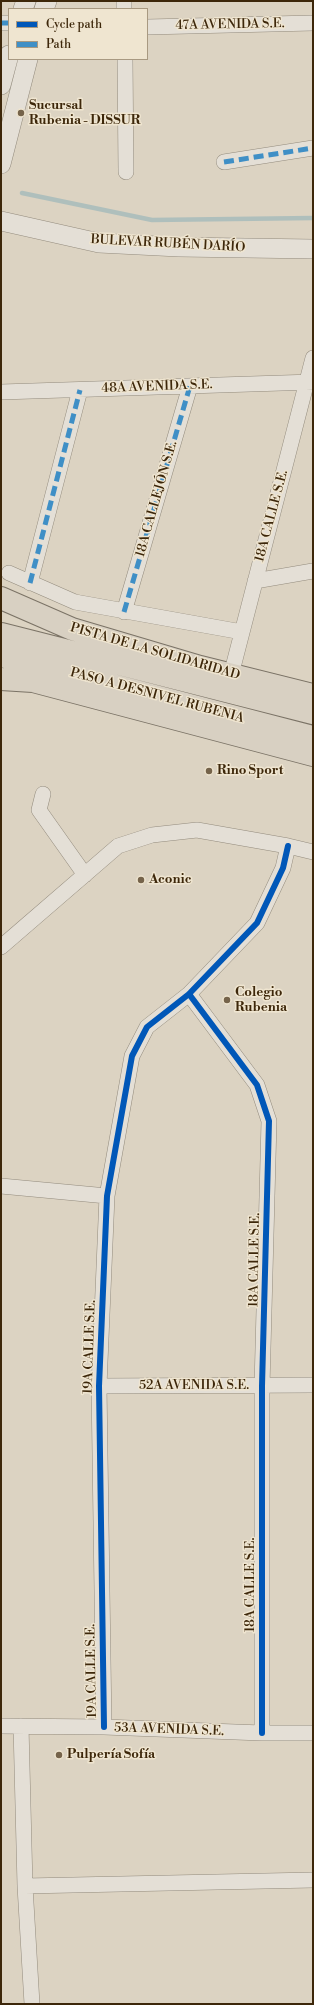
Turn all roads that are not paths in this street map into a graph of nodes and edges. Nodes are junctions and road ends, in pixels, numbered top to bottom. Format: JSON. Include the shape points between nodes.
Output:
{"nodes":[{"id":1,"x":313,"y":23,"type":"edge"},
{"id":2,"x":148,"y":27,"type":"edge"},
{"id":3,"x":8,"y":59,"type":"edge"},
{"id":4,"x":28,"y":60,"type":"edge"},
{"id":5,"x":125,"y":60,"type":"edge"},
{"id":6,"x":1,"y":85,"type":"edge"},
{"id":7,"x":313,"y":148,"type":"edge"},
{"id":8,"x":224,"y":162,"type":"dead end"},
{"id":9,"x":1,"y":164,"type":"edge"},
{"id":10,"x":126,"y":172,"type":"dead end"},
{"id":11,"x":1,"y":221,"type":"edge"},
{"id":12,"x":313,"y":249,"type":"edge"},
{"id":13,"x":313,"y":358,"type":"edge"},
{"id":14,"x":310,"y":382,"type":"edge"},
{"id":15,"x":190,"y":386,"type":"junction"},
{"id":16,"x":80,"y":390,"type":"junction"},
{"id":17,"x":1,"y":392,"type":"edge"},
{"id":18,"x":313,"y":571,"type":"edge"},
{"id":19,"x":9,"y":573,"type":"dead end"},
{"id":20,"x":255,"y":581,"type":"junction"},
{"id":21,"x":30,"y":583,"type":"junction"},
{"id":22,"x":1,"y":598,"type":"edge"},
{"id":23,"x":124,"y":612,"type":"junction"},
{"id":24,"x":242,"y":632,"type":"junction"},
{"id":25,"x":1,"y":634,"type":"edge"},
{"id":26,"x":1,"y":656,"type":"edge"},
{"id":27,"x":231,"y":675,"type":"junction"},
{"id":28,"x":1,"y":680,"type":"edge"},
{"id":29,"x":313,"y":695,"type":"edge"},
{"id":30,"x":313,"y":713,"type":"edge"},
{"id":31,"x":313,"y":737,"type":"edge"},
{"id":32,"x":313,"y":755,"type":"edge"},
{"id":33,"x":43,"y":794,"type":"dead end"},
{"id":34,"x":288,"y":846,"type":"junction"},
{"id":35,"x":313,"y":852,"type":"edge"},
{"id":36,"x":85,"y":876,"type":"junction"},
{"id":37,"x":1,"y":947,"type":"edge"},
{"id":38,"x":189,"y":994,"type":"junction"},
{"id":39,"x":1,"y":1186,"type":"edge"},
{"id":40,"x":107,"y":1196,"type":"junction"},
{"id":41,"x":100,"y":1386,"type":"junction"},
{"id":42,"x":262,"y":1386,"type":"junction"},
{"id":43,"x":313,"y":1386,"type":"edge"},
{"id":44,"x":1,"y":1726,"type":"edge"},
{"id":45,"x":21,"y":1726,"type":"junction"},
{"id":46,"x":104,"y":1727,"type":"junction"},
{"id":47,"x":262,"y":1733,"type":"junction"},
{"id":48,"x":313,"y":1733,"type":"edge"},
{"id":49,"x":313,"y":1880,"type":"edge"},
{"id":50,"x":25,"y":1886,"type":"junction"},
{"id":51,"x":32,"y":2004,"type":"edge"}],
"edges":[{"from":1,"to":2,"type":"street","name":"47A AVENIDA S.E."},
{"from":3,"to":6,"type":"street"},
{"from":4,"to":9,"type":"street"},
{"from":5,"to":10,"type":"street"},
{"from":7,"to":8,"type":"street"},
{"from":11,"to":12,"type":"street","name":"BULEVAR RUBÉN DARÍO","via":[[99,243]]},
{"from":13,"to":14,"type":"street","name":"18A CALLE S.E."},
{"from":14,"to":15,"type":"street","name":"48A AVENIDA S.E."},
{"from":14,"to":20,"type":"street","name":"18A CALLE S.E."},
{"from":15,"to":16,"type":"street","name":"48A AVENIDA S.E."},
{"from":15,"to":23,"type":"street","name":"18A CALLEJÓN S.E."},
{"from":16,"to":17,"type":"street","name":"48A AVENIDA S.E."},
{"from":16,"to":21,"type":"street"},
{"from":18,"to":20,"type":"street"},
{"from":19,"to":21,"type":"street"},
{"from":20,"to":24,"type":"street","name":"18A CALLE S.E."},
{"from":21,"to":23,"type":"street","via":[[75,602]]},
{"from":22,"to":27,"type":"main road","name":"PISTA DE LA SOLIDARIDAD","via":[[72,629]]},
{"from":23,"to":24,"type":"street"},
{"from":24,"to":27,"type":"street","name":"18A CALLE S.E."},
{"from":25,"to":30,"type":"main road","name":"PASO A DESNIVEL RUBENIA"},
{"from":26,"to":31,"type":"main road","name":"PASO A DESNIVEL RUBENIA"},
{"from":27,"to":29,"type":"main road","name":"PISTA DE LA SOLIDARIDAD"},
{"from":28,"to":32,"type":"main road","via":[[33,681]]},
{"from":33,"to":36,"type":"street","via":[[39,810]]},
{"from":34,"to":35,"type":"street"},
{"from":34,"to":36,"type":"street","via":[[197,830],[152,835],[118,846]]},
{"from":34,"to":38,"type":"street","via":[[283,868],[256,923]]},
{"from":36,"to":37,"type":"street"},
{"from":38,"to":40,"type":"street","name":"19A CALLE S.E.","via":[[147,1027],[132,1056]]},
{"from":38,"to":42,"type":"street","name":"18A CALLE S.E.","via":[[257,1085],[269,1121]]},
{"from":39,"to":40,"type":"street"},
{"from":40,"to":41,"type":"street","name":"19A CALLE S.E."},
{"from":41,"to":42,"type":"street","name":"52A AVENIDA S.E."},
{"from":41,"to":46,"type":"street","name":"19A CALLE S.E."},
{"from":42,"to":43,"type":"street","name":"52A AVENIDA S.E."},
{"from":42,"to":47,"type":"street","name":"18A CALLE S.E."},
{"from":44,"to":45,"type":"street","name":"53A AVENIDA S.E."},
{"from":45,"to":46,"type":"street","name":"53A AVENIDA S.E."},
{"from":45,"to":50,"type":"street"},
{"from":46,"to":47,"type":"street","name":"53A AVENIDA S.E."},
{"from":47,"to":48,"type":"street","name":"53A AVENIDA S.E."},
{"from":49,"to":50,"type":"street"},
{"from":50,"to":51,"type":"street"}]}
